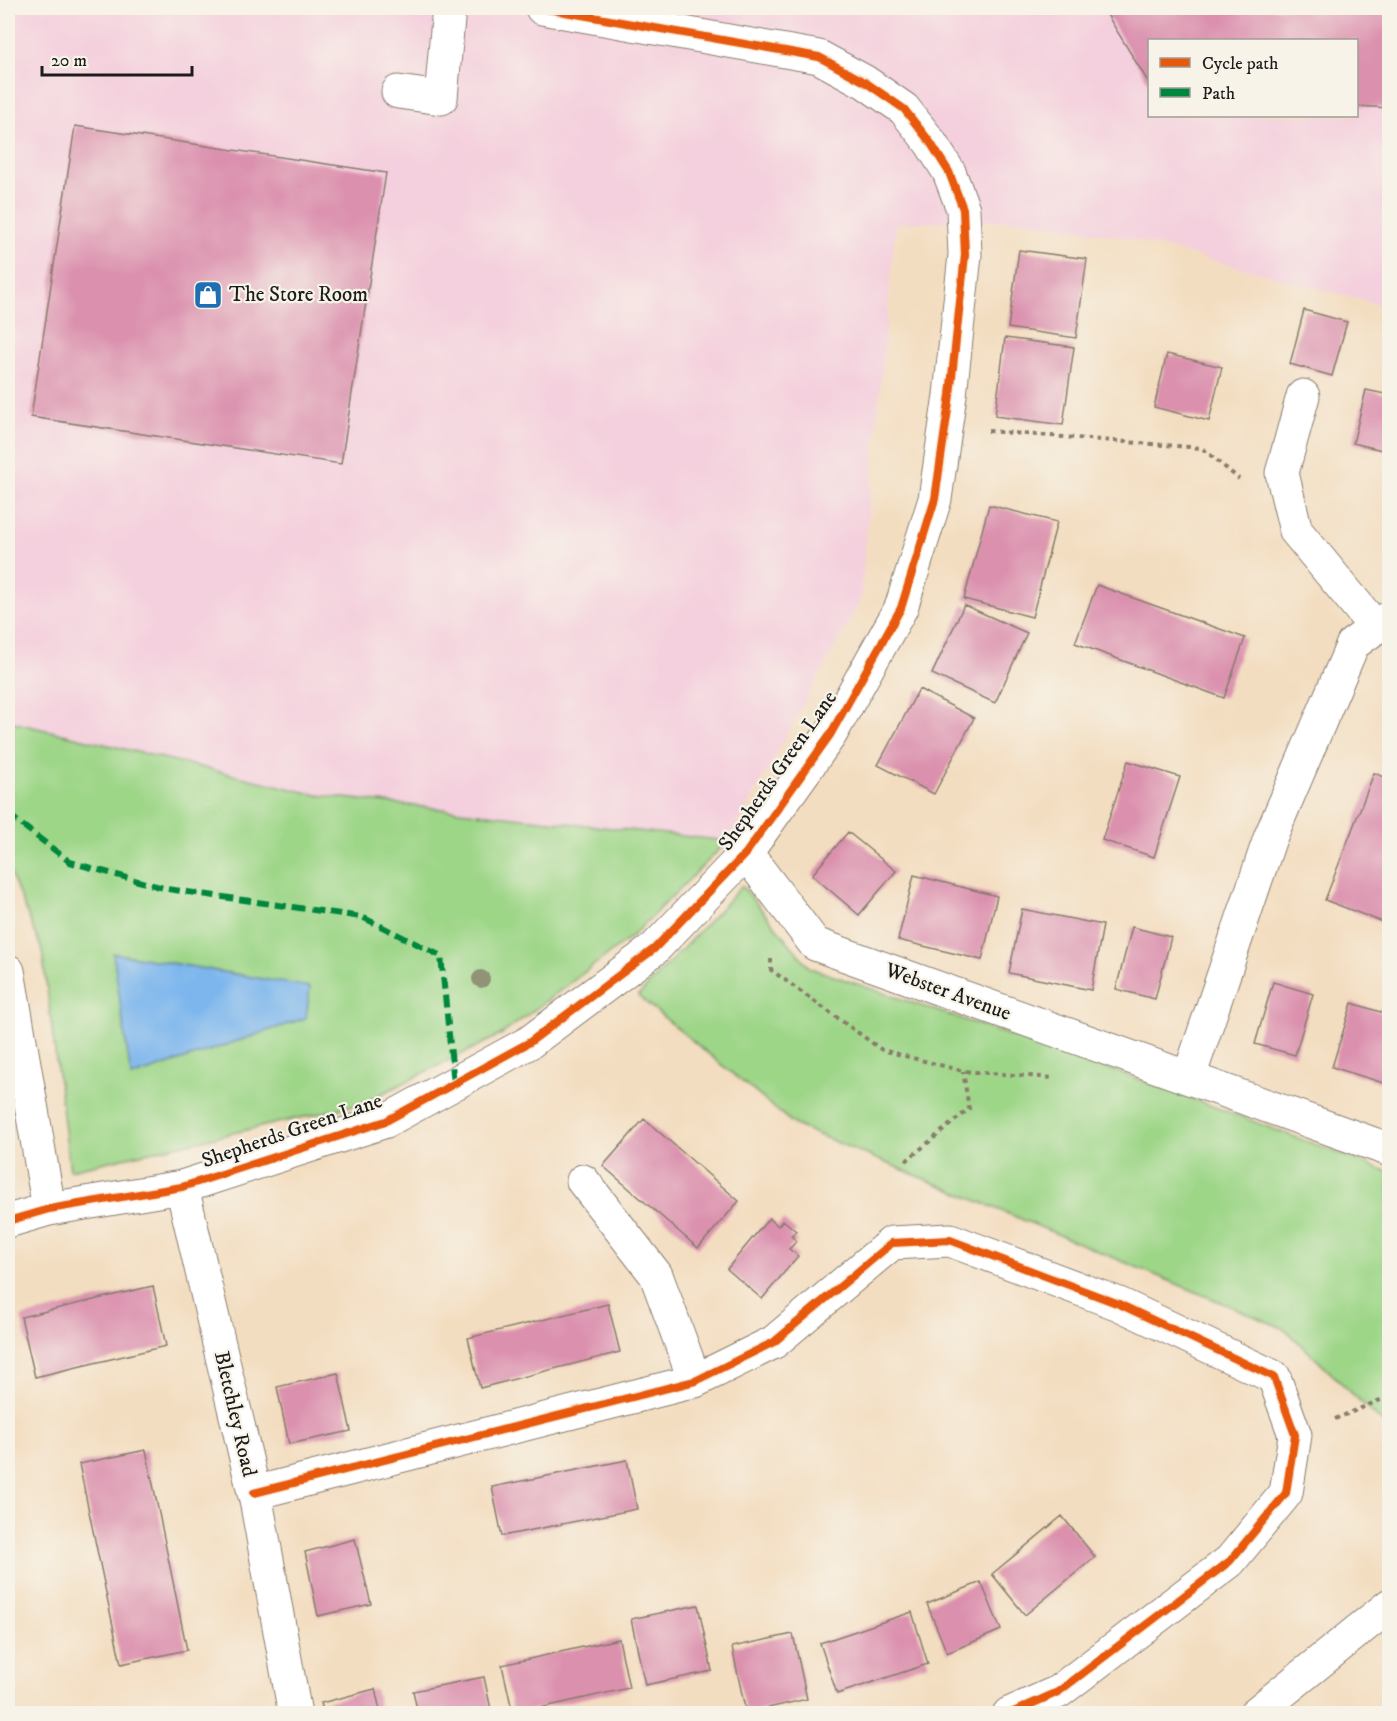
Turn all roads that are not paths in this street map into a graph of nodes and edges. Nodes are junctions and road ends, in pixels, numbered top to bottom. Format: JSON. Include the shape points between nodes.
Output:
{"nodes":[{"id":1,"x":449,"y":8,"type":"edge"},
{"id":2,"x":542,"y":8,"type":"edge"},
{"id":3,"x":398,"y":92,"type":"dead end"},
{"id":4,"x":1303,"y":396,"type":"dead end"},
{"id":5,"x":1382,"y":622,"type":"edge"},
{"id":6,"x":747,"y":853,"type":"junction"},
{"id":7,"x":8,"y":971,"type":"edge"},
{"id":8,"x":1189,"y":1077,"type":"junction"},
{"id":9,"x":1389,"y":1150,"type":"edge"},
{"id":10,"x":583,"y":1181,"type":"dead end"},
{"id":11,"x":182,"y":1187,"type":"junction"},
{"id":12,"x":49,"y":1209,"type":"junction"},
{"id":13,"x":8,"y":1221,"type":"edge"},
{"id":14,"x":695,"y":1381,"type":"junction"},
{"id":15,"x":254,"y":1493,"type":"junction"},
{"id":16,"x":1389,"y":1605,"type":"edge"},
{"id":17,"x":295,"y":1713,"type":"edge"},
{"id":18,"x":1009,"y":1713,"type":"edge"},
{"id":19,"x":1255,"y":1713,"type":"edge"}],
"edges":[{"from":1,"to":3,"type":"street","via":[[441,98]]},
{"from":2,"to":6,"type":"street","name":"Shepherds Green Lane","via":[[819,57],[904,108],[949,172],[963,209],[965,255],[935,499],[901,608],[830,735]]},
{"from":4,"to":5,"type":"street","via":[[1282,473],[1296,531]]},
{"from":5,"to":8,"type":"street","via":[[1353,644],[1270,838]]},
{"from":6,"to":8,"type":"street","name":"Webster Avenue","via":[[815,944]]},
{"from":6,"to":11,"type":"street","name":"Shepherds Green Lane","via":[[654,949],[531,1042],[386,1121]]},
{"from":7,"to":12,"type":"street"},
{"from":8,"to":9,"type":"street","name":"Webster Avenue"},
{"from":10,"to":14,"type":"street","via":[[656,1275]]},
{"from":11,"to":12,"type":"street","name":"Shepherds Green Lane"},
{"from":11,"to":15,"type":"street","name":"Bletchley Road"},
{"from":12,"to":13,"type":"street","name":"Shepherds Green Lane"},
{"from":14,"to":15,"type":"street"},
{"from":14,"to":18,"type":"street","via":[[774,1342],[892,1243],[950,1240],[1119,1305],[1274,1377],[1295,1435],[1286,1493],[1230,1561],[1058,1692]]},
{"from":15,"to":17,"type":"street","name":"Bletchley Road"},
{"from":16,"to":19,"type":"street"}]}
